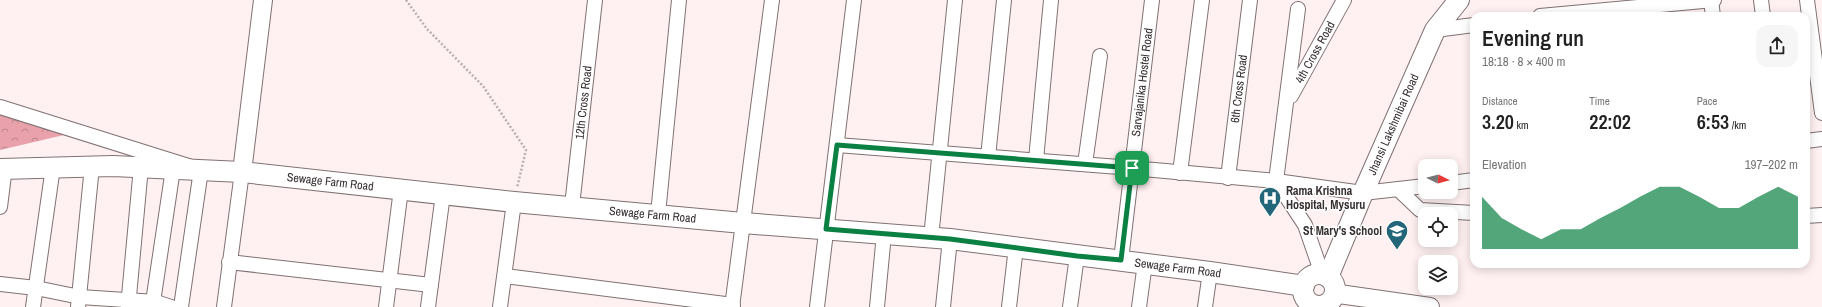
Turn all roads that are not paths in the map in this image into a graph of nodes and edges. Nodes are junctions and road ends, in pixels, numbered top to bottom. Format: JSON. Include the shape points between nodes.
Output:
{"nodes":[{"id":1,"x":263,"y":0,"type":"edge"},
{"id":2,"x":595,"y":0,"type":"edge"},
{"id":3,"x":679,"y":0,"type":"edge"},
{"id":4,"x":772,"y":0,"type":"edge"},
{"id":5,"x":854,"y":0,"type":"edge"},
{"id":6,"x":955,"y":0,"type":"edge"},
{"id":7,"x":1004,"y":0,"type":"edge"},
{"id":8,"x":1051,"y":0,"type":"edge"},
{"id":9,"x":1152,"y":0,"type":"edge"},
{"id":10,"x":1202,"y":0,"type":"edge"},
{"id":11,"x":1250,"y":0,"type":"edge"},
{"id":12,"x":1344,"y":0,"type":"edge"},
{"id":13,"x":1459,"y":0,"type":"edge"},
{"id":14,"x":1712,"y":0,"type":"edge"},
{"id":15,"x":1761,"y":0,"type":"edge"},
{"id":16,"x":1806,"y":0,"type":"edge"},
{"id":17,"x":1609,"y":8,"type":"edge"},
{"id":18,"x":1298,"y":9,"type":"dead end"},
{"id":19,"x":1575,"y":12,"type":"edge"},
{"id":20,"x":1713,"y":12,"type":"edge"},
{"id":21,"x":1762,"y":12,"type":"edge"},
{"id":22,"x":1808,"y":12,"type":"edge"},
{"id":23,"x":1470,"y":26,"type":"edge"},
{"id":24,"x":1810,"y":28,"type":"edge"},
{"id":25,"x":1435,"y":30,"type":"junction"},
{"id":26,"x":1100,"y":56,"type":"dead end"},
{"id":27,"x":1286,"y":104,"type":"junction"},
{"id":28,"x":0,"y":107,"type":"edge"},
{"id":29,"x":1822,"y":113,"type":"edge"},
{"id":30,"x":1822,"y":139,"type":"edge"},
{"id":31,"x":1810,"y":140,"type":"edge"},
{"id":32,"x":837,"y":145,"type":"junction"},
{"id":33,"x":940,"y":153,"type":"junction"},
{"id":34,"x":988,"y":156,"type":"junction"},
{"id":35,"x":1036,"y":160,"type":"junction"},
{"id":36,"x":1086,"y":164,"type":"junction"},
{"id":37,"x":92,"y":166,"type":"junction"},
{"id":38,"x":53,"y":167,"type":"junction"},
{"id":39,"x":141,"y":167,"type":"junction"},
{"id":40,"x":2,"y":168,"type":"edge"},
{"id":41,"x":1132,"y":168,"type":"junction"},
{"id":42,"x":173,"y":169,"type":"junction"},
{"id":43,"x":201,"y":170,"type":"junction"},
{"id":44,"x":242,"y":172,"type":"junction"},
{"id":45,"x":1180,"y":173,"type":"junction"},
{"id":46,"x":1228,"y":178,"type":"junction"},
{"id":47,"x":1470,"y":181,"type":"edge"},
{"id":48,"x":1276,"y":182,"type":"junction"},
{"id":49,"x":1458,"y":182,"type":"edge"},
{"id":50,"x":1418,"y":187,"type":"edge"},
{"id":51,"x":401,"y":189,"type":"junction"},
{"id":52,"x":1399,"y":190,"type":"junction"},
{"id":53,"x":1363,"y":192,"type":"junction"},
{"id":54,"x":443,"y":194,"type":"junction"},
{"id":55,"x":514,"y":202,"type":"junction"},
{"id":56,"x":572,"y":206,"type":"junction"},
{"id":57,"x":0,"y":207,"type":"edge"},
{"id":58,"x":1470,"y":213,"type":"edge"},
{"id":59,"x":658,"y":214,"type":"junction"},
{"id":60,"x":1822,"y":215,"type":"edge"},
{"id":61,"x":1810,"y":216,"type":"edge"},
{"id":62,"x":743,"y":224,"type":"junction"},
{"id":63,"x":826,"y":229,"type":"junction"},
{"id":64,"x":884,"y":234,"type":"junction"},
{"id":65,"x":941,"y":238,"type":"junction"},
{"id":66,"x":1016,"y":247,"type":"junction"},
{"id":67,"x":1077,"y":256,"type":"junction"},
{"id":68,"x":1121,"y":260,"type":"junction"},
{"id":69,"x":229,"y":262,"type":"junction"},
{"id":70,"x":1145,"y":263,"type":"junction"},
{"id":71,"x":1210,"y":272,"type":"junction"},
{"id":72,"x":1325,"y":275,"type":"junction"},
{"id":73,"x":505,"y":276,"type":"junction"},
{"id":74,"x":390,"y":280,"type":"junction"},
{"id":75,"x":0,"y":284,"type":"edge"},
{"id":76,"x":430,"y":285,"type":"junction"},
{"id":77,"x":36,"y":288,"type":"junction"},
{"id":78,"x":1334,"y":296,"type":"junction"},
{"id":79,"x":1308,"y":299,"type":"edge"},
{"id":80,"x":79,"y":302,"type":"edge"},
{"id":81,"x":129,"y":304,"type":"edge"},
{"id":82,"x":155,"y":304,"type":"edge"},
{"id":83,"x":732,"y":306,"type":"edge"},
{"id":84,"x":33,"y":307,"type":"edge"},
{"id":85,"x":171,"y":307,"type":"edge"},
{"id":86,"x":181,"y":307,"type":"edge"},
{"id":87,"x":224,"y":307,"type":"edge"},
{"id":88,"x":386,"y":307,"type":"edge"},
{"id":89,"x":428,"y":307,"type":"edge"},
{"id":90,"x":500,"y":307,"type":"edge"},
{"id":91,"x":817,"y":307,"type":"edge"},
{"id":92,"x":877,"y":307,"type":"edge"},
{"id":93,"x":943,"y":307,"type":"edge"},
{"id":94,"x":1009,"y":307,"type":"edge"},
{"id":95,"x":1070,"y":307,"type":"edge"},
{"id":96,"x":1139,"y":307,"type":"edge"},
{"id":97,"x":1205,"y":307,"type":"edge"},
{"id":98,"x":1430,"y":307,"type":"edge"}],
"edges":[{"from":1,"to":44,"type":"street"},
{"from":2,"to":56,"type":"street","name":"12th Cross Road"},
{"from":3,"to":59,"type":"street"},
{"from":4,"to":62,"type":"street"},
{"from":5,"to":32,"type":"street"},
{"from":6,"to":33,"type":"street"},
{"from":7,"to":34,"type":"street"},
{"from":8,"to":35,"type":"street"},
{"from":9,"to":41,"type":"street","name":"Sarvajanika Hostel Road"},
{"from":10,"to":45,"type":"street"},
{"from":11,"to":46,"type":"street","name":"6th Cross Road"},
{"from":12,"to":27,"type":"street","name":"4th Cross Road"},
{"from":13,"to":25,"type":"main road","name":"Jhansi Lakshmibai Road"},
{"from":14,"to":17,"type":"street"},
{"from":14,"to":20,"type":"street"},
{"from":15,"to":21,"type":"street"},
{"from":16,"to":22,"type":"street"},
{"from":17,"to":19,"type":"street"},
{"from":18,"to":27,"type":"street"},
{"from":23,"to":25,"type":"street"},
{"from":24,"to":29,"type":"street"},
{"from":25,"to":53,"type":"main road","name":"Jhansi Lakshmibai Road"},
{"from":26,"to":36,"type":"street"},
{"from":27,"to":48,"type":"street"},
{"from":28,"to":43,"type":"street"},
{"from":30,"to":31,"type":"street"},
{"from":32,"to":33,"type":"street"},
{"from":32,"to":63,"type":"street"},
{"from":33,"to":34,"type":"street"},
{"from":33,"to":65,"type":"street"},
{"from":34,"to":35,"type":"street"},
{"from":35,"to":36,"type":"street"},
{"from":36,"to":41,"type":"street"},
{"from":37,"to":38,"type":"main road","name":"Sewage Farm Road"},
{"from":37,"to":39,"type":"main road","name":"Sewage Farm Road"},
{"from":37,"to":80,"type":"street"},
{"from":38,"to":40,"type":"main road","name":"Sewage Farm Road"},
{"from":38,"to":77,"type":"street"},
{"from":39,"to":42,"type":"main road","name":"Sewage Farm Road"},
{"from":39,"to":81,"type":"street"},
{"from":40,"to":57,"type":"street"},
{"from":41,"to":45,"type":"street"},
{"from":41,"to":68,"type":"street","name":"Sarvajanika Hostel Road"},
{"from":42,"to":43,"type":"main road","name":"Sewage Farm Road"},
{"from":42,"to":82,"type":"street"},
{"from":43,"to":44,"type":"main road","name":"Sewage Farm Road"},
{"from":43,"to":86,"type":"street"},
{"from":44,"to":51,"type":"main road","name":"Sewage Farm Road"},
{"from":44,"to":69,"type":"street"},
{"from":45,"to":46,"type":"street"},
{"from":46,"to":48,"type":"street"},
{"from":47,"to":49,"type":"street"},
{"from":48,"to":53,"type":"street"},
{"from":48,"to":72,"type":"street","via":[[1305,225]]},
{"from":50,"to":52,"type":"street"},
{"from":51,"to":54,"type":"main road","name":"Sewage Farm Road"},
{"from":51,"to":74,"type":"street"},
{"from":52,"to":53,"type":"street"},
{"from":52,"to":58,"type":"street","via":[[1420,210]]},
{"from":53,"to":72,"type":"main road","name":"Jhansi Lakshmibai Road"},
{"from":54,"to":55,"type":"main road","name":"Sewage Farm Road"},
{"from":54,"to":76,"type":"street"},
{"from":55,"to":56,"type":"main road","name":"Sewage Farm Road"},
{"from":55,"to":73,"type":"street"},
{"from":56,"to":59,"type":"main road","name":"Sewage Farm Road"},
{"from":59,"to":62,"type":"main road","name":"Sewage Farm Road"},
{"from":60,"to":61,"type":"street"},
{"from":62,"to":63,"type":"main road","name":"Sewage Farm Road"},
{"from":62,"to":83,"type":"street"},
{"from":63,"to":64,"type":"main road","name":"Sewage Farm Road"},
{"from":63,"to":91,"type":"street"},
{"from":64,"to":65,"type":"main road","name":"Sewage Farm Road"},
{"from":64,"to":92,"type":"street"},
{"from":65,"to":66,"type":"main road","name":"Sewage Farm Road"},
{"from":65,"to":93,"type":"street"},
{"from":66,"to":67,"type":"main road","name":"Sewage Farm Road"},
{"from":66,"to":94,"type":"street"},
{"from":67,"to":68,"type":"main road","name":"Sewage Farm Road"},
{"from":67,"to":95,"type":"street"},
{"from":68,"to":70,"type":"main road","name":"Sewage Farm Road"},
{"from":69,"to":74,"type":"street"},
{"from":69,"to":87,"type":"street"},
{"from":70,"to":71,"type":"main road","name":"Sewage Farm Road"},
{"from":70,"to":96,"type":"street"},
{"from":71,"to":79,"type":"main road","name":"Sewage Farm Road"},
{"from":71,"to":97,"type":"street"},
{"from":72,"to":78,"type":"main road","via":[[1335,286]]},
{"from":72,"to":79,"type":"main road","via":[[1311,276],[1306,281]]},
{"from":73,"to":83,"type":"street"},
{"from":73,"to":90,"type":"street"},
{"from":74,"to":76,"type":"street"},
{"from":74,"to":88,"type":"street"},
{"from":75,"to":77,"type":"street"},
{"from":76,"to":89,"type":"street"},
{"from":77,"to":80,"type":"street"},
{"from":77,"to":84,"type":"street"},
{"from":78,"to":79,"type":"main road","via":[[1327,304],[1321,306]]},
{"from":78,"to":98,"type":"street","via":[[1339,294]]},
{"from":80,"to":81,"type":"street"},
{"from":81,"to":82,"type":"street"},
{"from":82,"to":85,"type":"street"}]}
